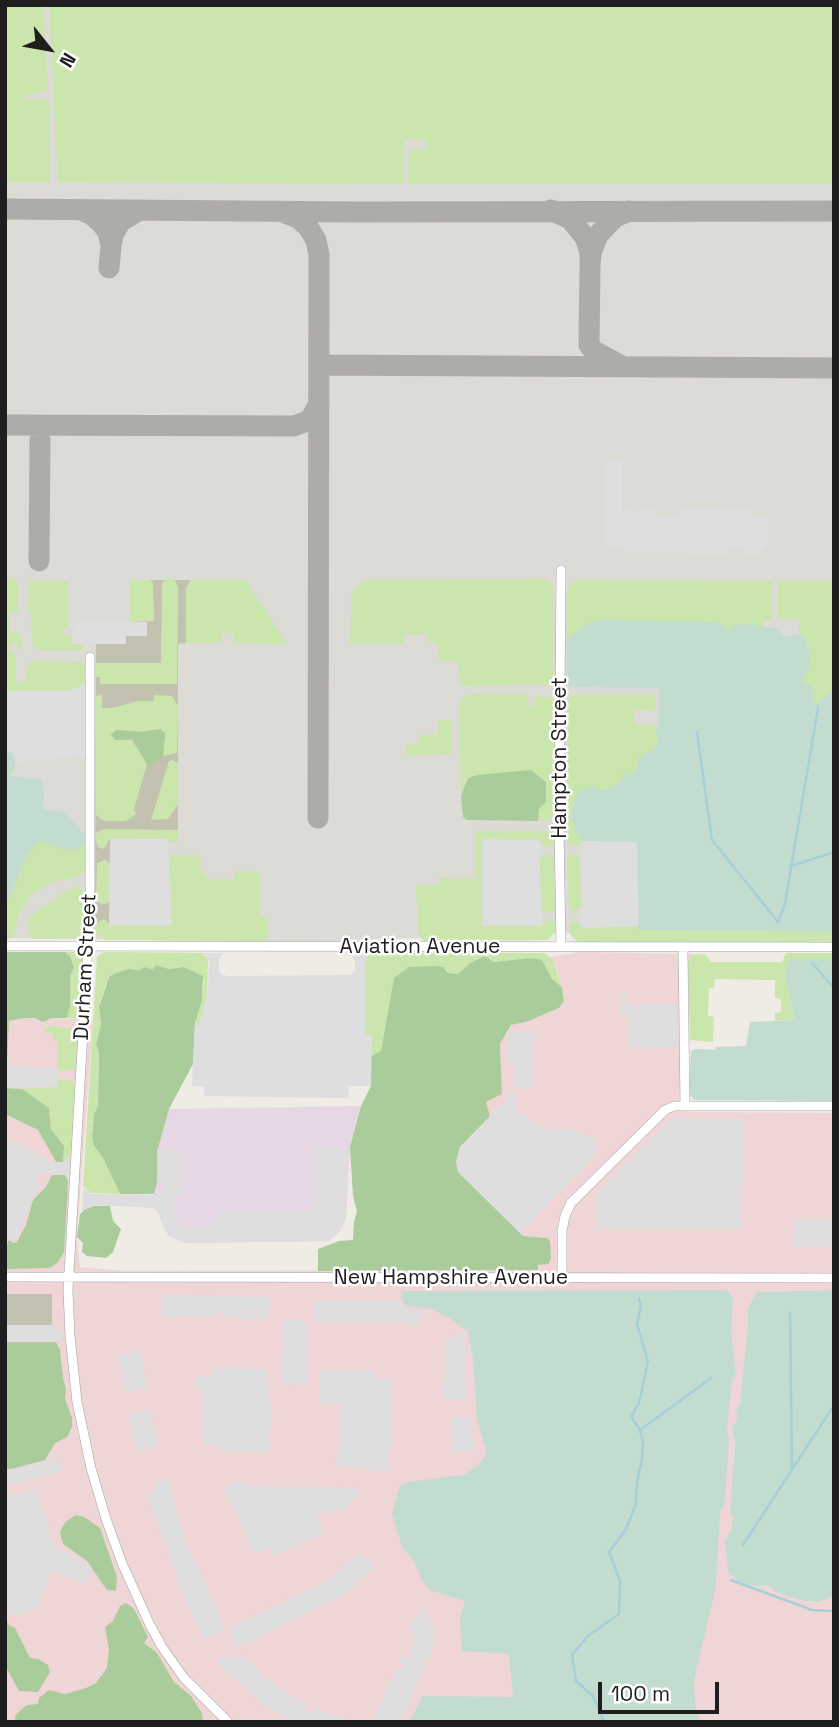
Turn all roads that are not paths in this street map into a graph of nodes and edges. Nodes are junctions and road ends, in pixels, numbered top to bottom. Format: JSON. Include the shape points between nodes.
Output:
{"nodes":[{"id":1,"x":561,"y":570,"type":"dead end"},
{"id":2,"x":90,"y":657,"type":"dead end"},
{"id":3,"x":5,"y":946,"type":"edge"},
{"id":4,"x":89,"y":946,"type":"junction"},
{"id":5,"x":561,"y":946,"type":"junction"},
{"id":6,"x":683,"y":947,"type":"junction"},
{"id":7,"x":834,"y":947,"type":"edge"},
{"id":8,"x":685,"y":1106,"type":"junction"},
{"id":9,"x":834,"y":1106,"type":"edge"},
{"id":10,"x":5,"y":1277,"type":"edge"},
{"id":11,"x":68,"y":1277,"type":"junction"},
{"id":12,"x":562,"y":1277,"type":"junction"},
{"id":13,"x":834,"y":1279,"type":"edge"},
{"id":14,"x":215,"y":1718,"type":"edge"},
{"id":15,"x":228,"y":1722,"type":"edge"}],
"edges":[{"from":1,"to":5,"type":"street","name":"Hampton Street"},
{"from":2,"to":4,"type":"street","name":"Durham Street"},
{"from":3,"to":4,"type":"street","name":"Aviation Avenue"},
{"from":4,"to":5,"type":"street","name":"Aviation Avenue"},
{"from":4,"to":11,"type":"street","name":"Durham Street"},
{"from":5,"to":6,"type":"street","name":"Aviation Avenue"},
{"from":6,"to":7,"type":"street","name":"Aviation Avenue"},
{"from":6,"to":8,"type":"street"},
{"from":8,"to":9,"type":"street"},
{"from":8,"to":12,"type":"street","via":[[674,1106],[658,1116],[571,1203],[562,1231]]},
{"from":10,"to":11,"type":"street","name":"New Hampshire Avenue"},
{"from":11,"to":12,"type":"street","name":"New Hampshire Avenue"},
{"from":11,"to":14,"type":"street","name":"Durham Street","via":[[78,1402],[106,1519],[162,1647]]},
{"from":12,"to":13,"type":"street","name":"New Hampshire Avenue"},
{"from":14,"to":15,"type":"street","name":"Durham Street"}]}
